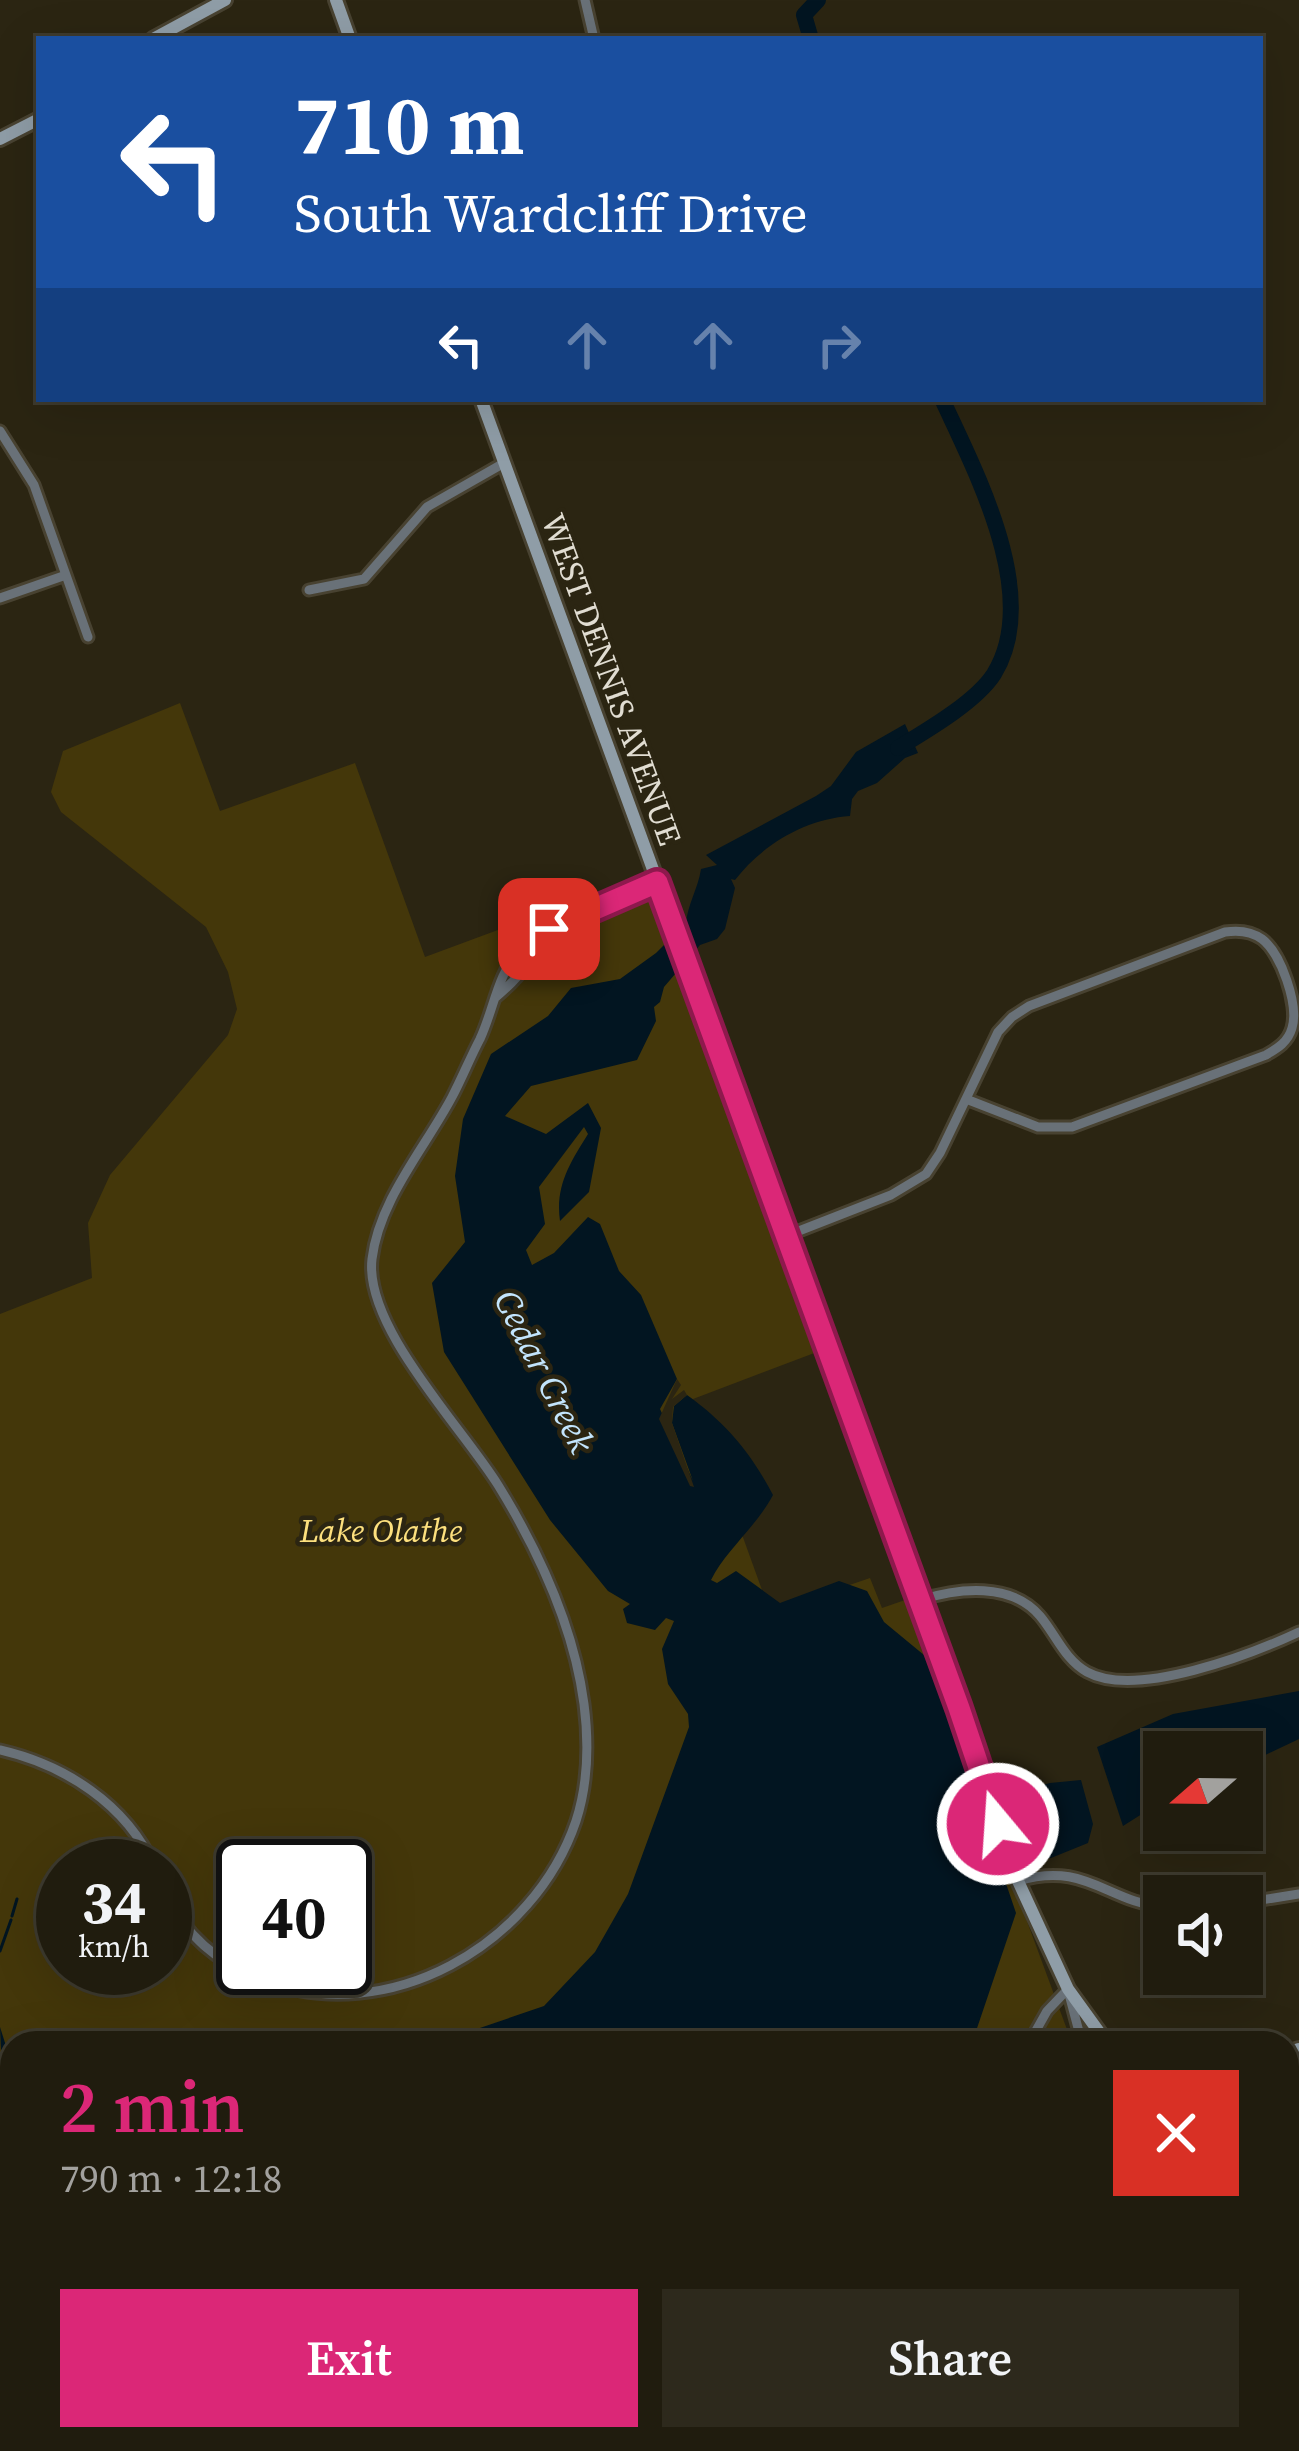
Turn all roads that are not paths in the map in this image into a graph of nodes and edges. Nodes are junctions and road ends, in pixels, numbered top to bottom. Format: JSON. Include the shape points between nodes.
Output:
{"nodes":[{"id":1,"x":225,"y":0,"type":"edge"},
{"id":2,"x":336,"y":0,"type":"edge"},
{"id":3,"x":584,"y":0,"type":"edge"},
{"id":4,"x":159,"y":36,"type":"edge"},
{"id":5,"x":349,"y":36,"type":"edge"},
{"id":6,"x":593,"y":36,"type":"edge"},
{"id":7,"x":36,"y":121,"type":"edge"},
{"id":8,"x":0,"y":139,"type":"edge"},
{"id":9,"x":482,"y":402,"type":"edge"},
{"id":10,"x":0,"y":431,"type":"edge"},
{"id":11,"x":504,"y":463,"type":"junction"},
{"id":12,"x":66,"y":575,"type":"junction"},
{"id":13,"x":309,"y":590,"type":"dead end"},
{"id":14,"x":0,"y":598,"type":"edge"},
{"id":15,"x":88,"y":637,"type":"dead end"},
{"id":16,"x":657,"y":882,"type":"junction"},
{"id":17,"x":966,"y":1099,"type":"junction"},
{"id":18,"x":786,"y":1236,"type":"junction"},
{"id":19,"x":920,"y":1600,"type":"junction"},
{"id":20,"x":1299,"y":1632,"type":"edge"},
{"id":21,"x":0,"y":1750,"type":"edge"},
{"id":22,"x":136,"y":1839,"type":"edge"},
{"id":23,"x":1018,"y":1881,"type":"junction"},
{"id":24,"x":1299,"y":1894,"type":"edge"},
{"id":25,"x":1263,"y":1900,"type":"edge"},
{"id":26,"x":1143,"y":1903,"type":"edge"},
{"id":27,"x":192,"y":1935,"type":"edge"},
{"id":28,"x":1068,"y":1989,"type":"junction"},
{"id":29,"x":1036,"y":2031,"type":"edge"},
{"id":30,"x":1079,"y":2031,"type":"edge"},
{"id":31,"x":1098,"y":2031,"type":"edge"}],
"edges":[{"from":1,"to":4,"type":"street"},
{"from":2,"to":5,"type":"street"},
{"from":3,"to":6,"type":"street"},
{"from":7,"to":8,"type":"street"},
{"from":9,"to":11,"type":"street","name":"WEST DENNIS AVENUE"},
{"from":10,"to":12,"type":"street","via":[[34,485]]},
{"from":11,"to":13,"type":"street","via":[[427,507],[364,579]]},
{"from":11,"to":16,"type":"street","name":"WEST DENNIS AVENUE"},
{"from":12,"to":14,"type":"street"},
{"from":12,"to":15,"type":"street"},
{"from":16,"to":18,"type":"street","name":"WEST DENNIS AVENUE"},
{"from":16,"to":27,"type":"street","via":[[540,937],[496,998],[374,1246],[376,1296],[393,1336],[496,1483],[559,1612],[587,1739],[571,1834],[538,1892],[491,1940],[421,1979],[364,1992],[303,1992],[236,1969]]},
{"from":17,"to":17,"type":"street","via":[[1038,1127],[1072,1126],[1280,1047],[1294,1018],[1274,953],[1260,938],[1234,931],[1029,1006],[998,1032]]},
{"from":17,"to":18,"type":"street","via":[[915,1183]]},
{"from":18,"to":19,"type":"street","name":"WEST DENNIS AVENUE"},
{"from":19,"to":20,"type":"street","via":[[974,1590],[1014,1598],[1040,1616],[1074,1663],[1113,1680],[1182,1672]]},
{"from":19,"to":23,"type":"street","name":"WEST DENNIS AVENUE"},
{"from":21,"to":22,"type":"street","via":[[39,1761],[93,1792]]},
{"from":23,"to":26,"type":"street","via":[[1070,1875]]},
{"from":23,"to":28,"type":"street","name":"WEST DENNIS AVENUE"},
{"from":24,"to":25,"type":"street"},
{"from":28,"to":29,"type":"street"},
{"from":28,"to":30,"type":"street"},
{"from":28,"to":31,"type":"street","name":"WEST DENNIS AVENUE"}]}
